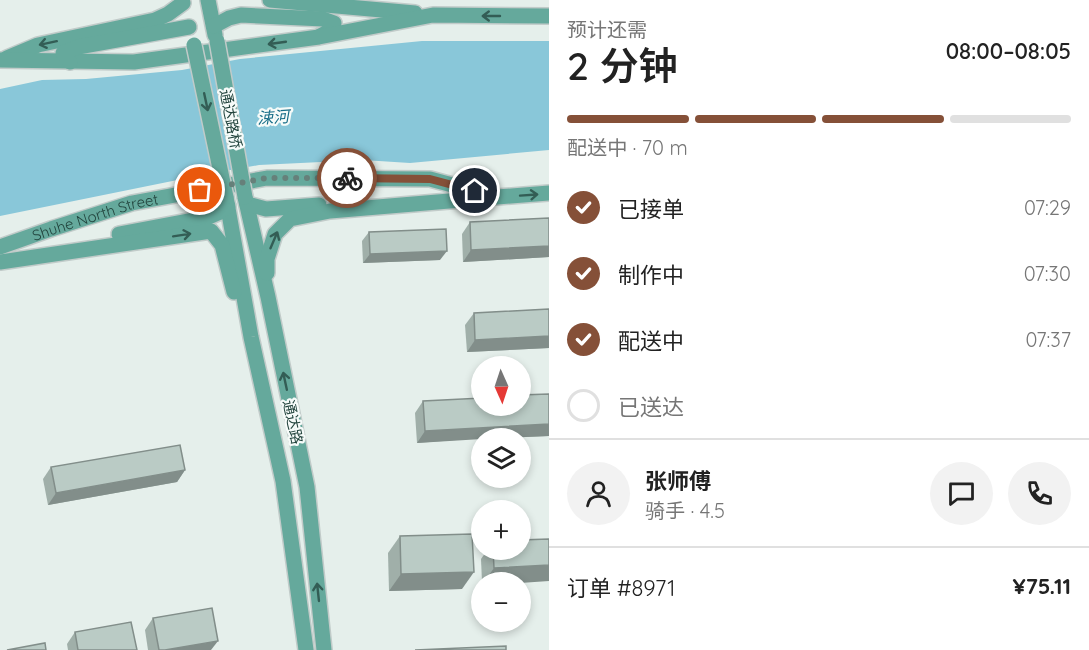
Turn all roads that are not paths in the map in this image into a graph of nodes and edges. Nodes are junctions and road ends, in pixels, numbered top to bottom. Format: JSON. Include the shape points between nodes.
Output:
{"nodes":[{"id":1,"x":208,"y":0,"type":"edge"},
{"id":2,"x":270,"y":0,"type":"edge"},
{"id":3,"x":183,"y":2,"type":"edge"},
{"id":4,"x":433,"y":15,"type":"junction"},
{"id":5,"x":549,"y":16,"type":"edge"},
{"id":6,"x":189,"y":27,"type":"junction"},
{"id":7,"x":215,"y":34,"type":"junction"},
{"id":8,"x":319,"y":37,"type":"junction"},
{"id":9,"x":1,"y":60,"type":"edge"},
{"id":10,"x":70,"y":62,"type":"junction"},
{"id":11,"x":416,"y":178,"type":"junction"},
{"id":12,"x":549,"y":193,"type":"edge"},
{"id":13,"x":497,"y":197,"type":"junction"},
{"id":14,"x":246,"y":200,"type":"junction"},
{"id":15,"x":227,"y":202,"type":"junction"},
{"id":16,"x":51,"y":229,"type":"junction"},
{"id":17,"x":0,"y":248,"type":"edge"},
{"id":18,"x":0,"y":262,"type":"edge"},
{"id":19,"x":268,"y":297,"type":"junction"},
{"id":20,"x":251,"y":336,"type":"junction"},
{"id":21,"x":306,"y":650,"type":"edge"},
{"id":22,"x":324,"y":650,"type":"edge"}],
"edges":[{"from":1,"to":7,"type":"main road"},
{"from":2,"to":4,"type":"main road"},
{"from":3,"to":6,"type":"main road"},
{"from":3,"to":9,"type":"main road","one_way":true,"via":[[154,20],[38,45]]},
{"from":5,"to":4,"type":"main road","one_way":true},
{"from":4,"to":8,"type":"main road"},
{"from":6,"to":10,"type":"main road","via":[[78,47],[63,53]]},
{"from":6,"to":15,"type":"main road","name":"通达路桥","one_way":true,"bridge":true},
{"from":7,"to":8,"type":"main road","via":[[229,18],[241,15],[323,19],[334,23],[333,29]]},
{"from":7,"to":14,"type":"main road","name":"通达路桥","bridge":true},
{"from":8,"to":10,"type":"main road","one_way":true,"via":[[134,62]]},
{"from":9,"to":10,"type":"main road"},
{"from":11,"to":13,"type":"main road","name":"Shuhe North Street"},
{"from":11,"to":14,"type":"main road","via":[[423,188],[417,197],[266,209]]},
{"from":11,"to":16,"type":"main road","name":"Shuhe North Street","via":[[267,178],[132,203]]},
{"from":13,"to":12,"type":"main road","name":"Shuhe North Street","one_way":true},
{"from":19,"to":13,"type":"main road","one_way":true,"via":[[267,259],[275,234],[290,219],[330,211]]},
{"from":14,"to":19,"type":"main road","name":"通达路"},
{"from":15,"to":16,"type":"main road","via":[[210,217],[50,246],[44,244],[43,238]]},
{"from":15,"to":20,"type":"main road","name":"通达路"},
{"from":16,"to":17,"type":"main road","name":"Shuhe North Street"},
{"from":18,"to":20,"type":"main road","one_way":true,"via":[[211,231],[222,245],[236,299]]},
{"from":22,"to":19,"type":"main road","name":"通达路","one_way":true,"via":[[307,487]]},
{"from":20,"to":21,"type":"main road","name":"通达路","via":[[282,481]]}]}
